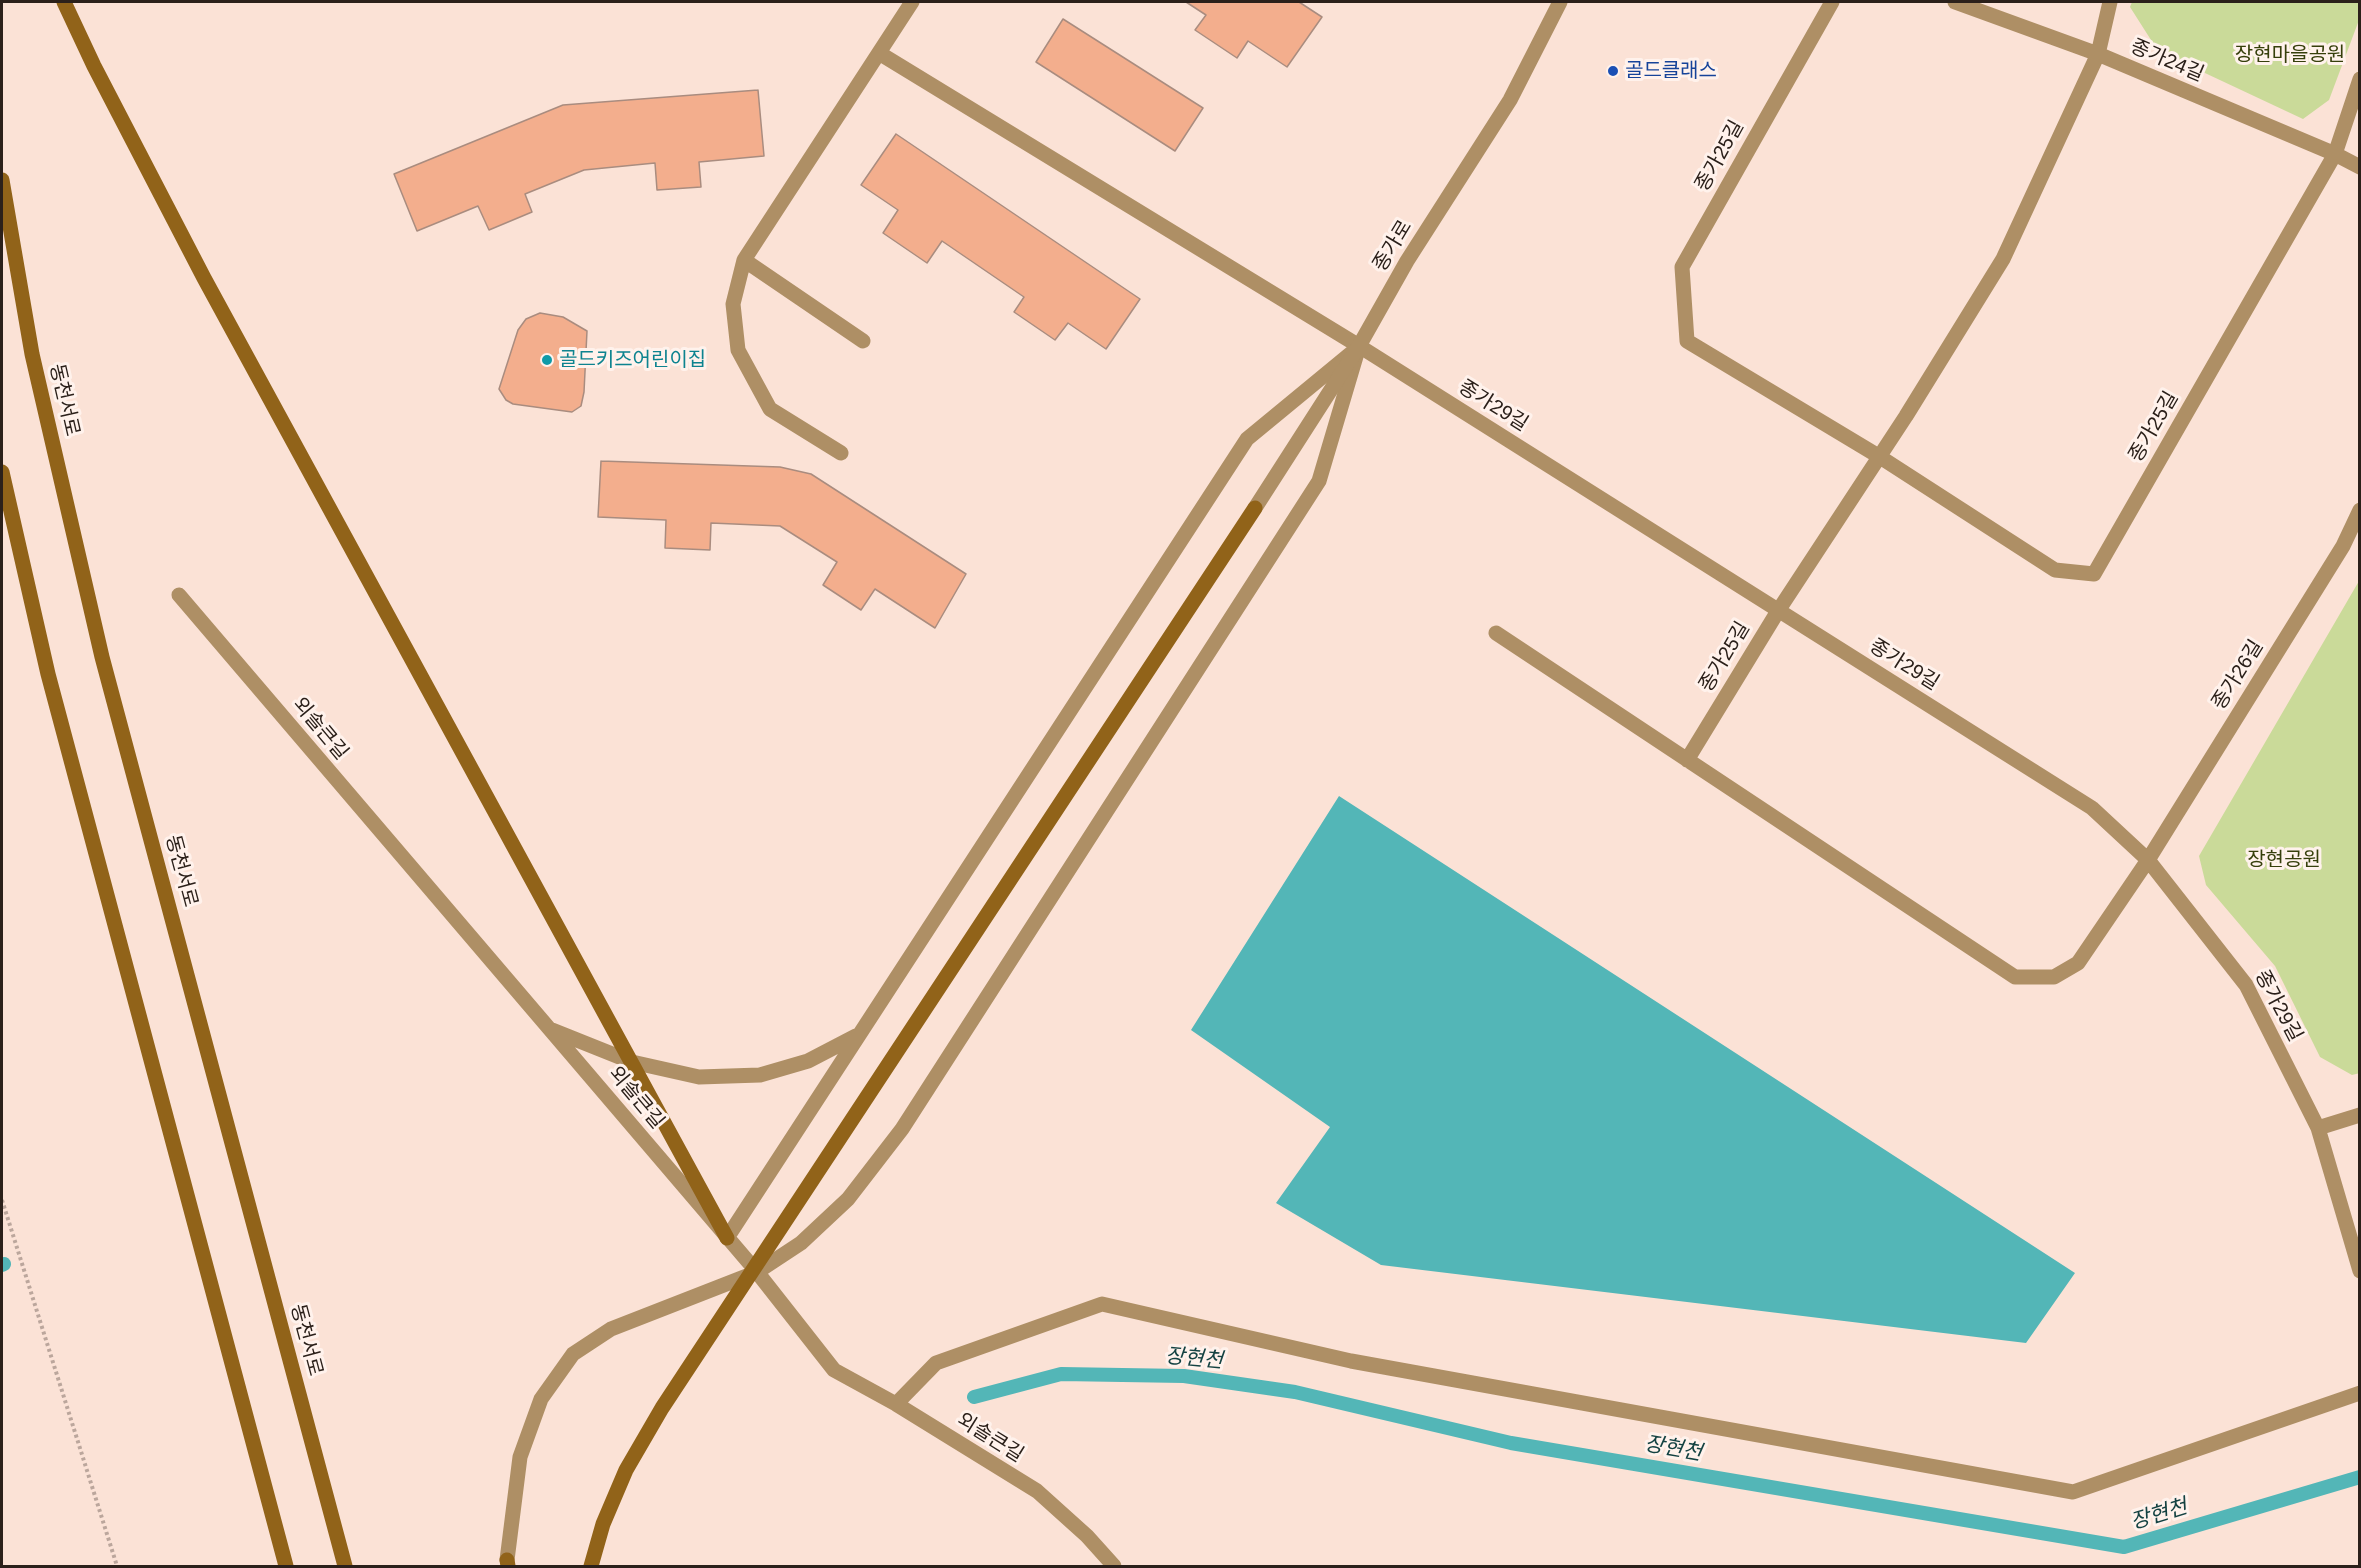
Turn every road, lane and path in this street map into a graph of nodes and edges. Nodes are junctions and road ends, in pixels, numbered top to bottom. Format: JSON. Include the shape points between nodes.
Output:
{"nodes":[{"id":1,"x":64,"y":2,"type":"edge"},
{"id":2,"x":912,"y":2,"type":"edge"},
{"id":3,"x":1560,"y":2,"type":"edge"},
{"id":4,"x":1832,"y":2,"type":"edge"},
{"id":5,"x":1955,"y":2,"type":"edge"},
{"id":6,"x":2110,"y":2,"type":"edge"},
{"id":7,"x":879,"y":53,"type":"junction"},
{"id":8,"x":2098,"y":54,"type":"junction"},
{"id":9,"x":2360,"y":79,"type":"edge"},
{"id":10,"x":2335,"y":154,"type":"junction"},
{"id":11,"x":2360,"y":167,"type":"edge"},
{"id":12,"x":2,"y":180,"type":"edge"},
{"id":13,"x":744,"y":260,"type":"junction"},
{"id":14,"x":863,"y":341,"type":"dead end"},
{"id":15,"x":1359,"y":346,"type":"junction"},
{"id":16,"x":841,"y":453,"type":"dead end"},
{"id":17,"x":1880,"y":457,"type":"junction"},
{"id":18,"x":2,"y":472,"type":"edge"},
{"id":19,"x":1256,"y":508,"type":"joint"},
{"id":20,"x":2360,"y":510,"type":"edge"},
{"id":21,"x":179,"y":595,"type":"dead end"},
{"id":22,"x":1778,"y":611,"type":"junction"},
{"id":23,"x":1496,"y":633,"type":"dead end"},
{"id":24,"x":1687,"y":760,"type":"junction"},
{"id":25,"x":2148,"y":860,"type":"junction"},
{"id":26,"x":548,"y":1028,"type":"junction"},
{"id":27,"x":859,"y":1035,"type":"junction"},
{"id":28,"x":632,"y":1062,"type":"junction"},
{"id":29,"x":2360,"y":1115,"type":"edge"},
{"id":30,"x":2318,"y":1128,"type":"junction"},
{"id":31,"x":2,"y":1200,"type":"edge"},
{"id":32,"x":727,"y":1238,"type":"junction"},
{"id":33,"x":2360,"y":1271,"type":"edge"},
{"id":34,"x":757,"y":1272,"type":"junction"},
{"id":35,"x":2360,"y":1393,"type":"edge"},
{"id":36,"x":896,"y":1404,"type":"junction"},
{"id":37,"x":508,"y":1563,"type":"edge"},
{"id":38,"x":117,"y":1566,"type":"edge"},
{"id":39,"x":286,"y":1566,"type":"edge"},
{"id":40,"x":345,"y":1566,"type":"edge"},
{"id":41,"x":591,"y":1566,"type":"edge"},
{"id":42,"x":1114,"y":1566,"type":"edge"}],
"edges":[{"from":1,"to":28,"type":"main road","via":[[204,278]]},
{"from":2,"to":7,"type":"street"},
{"from":3,"to":15,"type":"street","name":"종가로","via":[[1510,100],[1407,261]]},
{"from":4,"to":17,"type":"street","name":"종가25길","via":[[1682,267],[1687,341]]},
{"from":5,"to":8,"type":"street","name":"종가24길"},
{"from":6,"to":8,"type":"street","name":"종가25길"},
{"from":7,"to":13,"type":"street"},
{"from":7,"to":15,"type":"street","name":"종가29길"},
{"from":8,"to":10,"type":"street","name":"종가24길"},
{"from":8,"to":17,"type":"street","name":"종가25길","via":[[2003,259]]},
{"from":9,"to":10,"type":"street","name":"종가25길"},
{"from":10,"to":11,"type":"street","name":"종가24길"},
{"from":10,"to":17,"type":"street","name":"종가25길","via":[[2094,574],[2055,570]]},
{"from":12,"to":40,"type":"main road","name":"동천서로","via":[[32,354],[102,657]]},
{"from":13,"to":14,"type":"street"},
{"from":13,"to":16,"type":"street","via":[[733,304],[738,350],[770,409]]},
{"from":15,"to":19,"type":"street","name":"종가로"},
{"from":15,"to":22,"type":"street","name":"종가29길"},
{"from":15,"to":27,"type":"street","via":[[1247,438]]},
{"from":15,"to":34,"type":"street","via":[[1319,481],[902,1129],[848,1199],[801,1243]]},
{"from":17,"to":22,"type":"street","name":"종가25길"},
{"from":18,"to":39,"type":"main road","via":[[48,674]]},
{"from":19,"to":41,"type":"main road","via":[[662,1408],[626,1470],[603,1524]]},
{"from":20,"to":25,"type":"street","name":"종가26길","via":[[2343,546]]},
{"from":21,"to":26,"type":"street","name":"외솔큰길"},
{"from":22,"to":24,"type":"street","name":"종가25길"},
{"from":22,"to":25,"type":"street","name":"종가29길","via":[[2092,808]]},
{"from":23,"to":24,"type":"street","name":"종가26길"},
{"from":24,"to":25,"type":"street","name":"종가26길","via":[[2015,977],[2054,977],[2078,963]]},
{"from":25,"to":30,"type":"street","name":"종가29길","via":[[2246,985]]},
{"from":26,"to":28,"type":"street"},
{"from":26,"to":32,"type":"street","name":"외솔큰길"},
{"from":27,"to":28,"type":"street","via":[[808,1062],[760,1075],[699,1077]]},
{"from":27,"to":32,"type":"street"},
{"from":28,"to":32,"type":"main road"},
{"from":29,"to":30,"type":"street"},
{"from":30,"to":33,"type":"street","name":"종가29길"},
{"from":31,"to":38,"type":"path"},
{"from":32,"to":34,"type":"street","name":"외솔큰길"},
{"from":34,"to":36,"type":"street","name":"외솔큰길","via":[[834,1370]]},
{"from":34,"to":37,"type":"street","via":[[611,1329],[573,1354],[541,1399],[520,1457]]},
{"from":35,"to":36,"type":"street","via":[[2073,1492],[1351,1361],[1102,1304],[936,1364]]},
{"from":36,"to":42,"type":"street","name":"외솔큰길","via":[[1037,1491]]}]}
